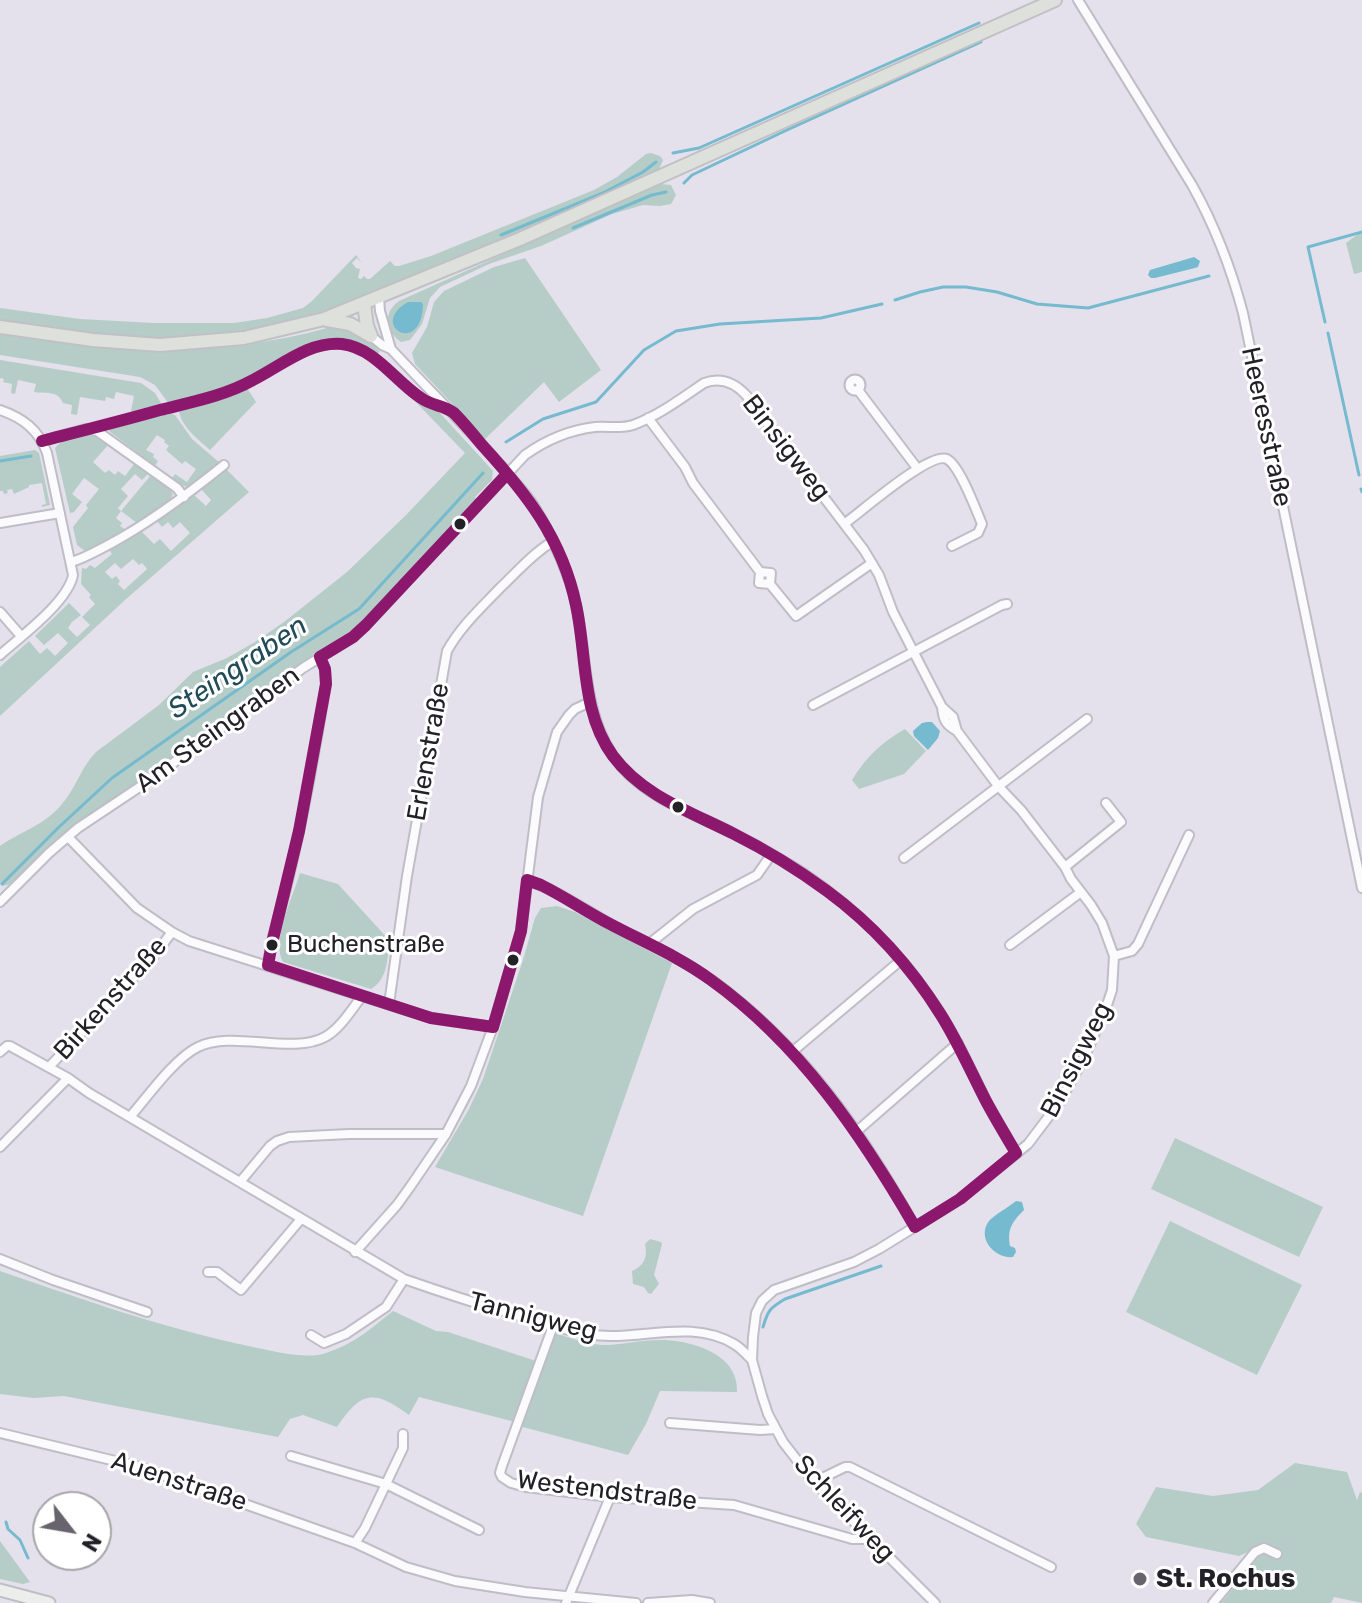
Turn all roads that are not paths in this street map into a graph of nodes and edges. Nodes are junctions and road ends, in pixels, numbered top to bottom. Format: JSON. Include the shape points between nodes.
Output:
{"nodes":[{"id":1,"x":1054,"y":0,"type":"edge"},
{"id":2,"x":1078,"y":0,"type":"edge"},
{"id":3,"x":379,"y":298,"type":"junction"},
{"id":4,"x":364,"y":304,"type":"junction"},
{"id":5,"x":324,"y":319,"type":"junction"},
{"id":6,"x":0,"y":327,"type":"edge"},
{"id":7,"x":371,"y":336,"type":"junction"},
{"id":8,"x":391,"y":349,"type":"junction"},
{"id":9,"x":858,"y":390,"type":"dead end"},
{"id":10,"x":0,"y":410,"type":"edge"},
{"id":11,"x":648,"y":418,"type":"junction"},
{"id":12,"x":42,"y":441,"type":"junction"},
{"id":13,"x":224,"y":465,"type":"dead end"},
{"id":14,"x":917,"y":468,"type":"junction"},
{"id":15,"x":507,"y":474,"type":"junction"},
{"id":16,"x":184,"y":497,"type":"junction"},
{"id":17,"x":60,"y":513,"type":"junction"},
{"id":18,"x":0,"y":523,"type":"edge"},
{"id":19,"x":844,"y":524,"type":"junction"},
{"id":20,"x":552,"y":542,"type":"junction"},
{"id":21,"x":952,"y":546,"type":"dead end"},
{"id":22,"x":71,"y":562,"type":"junction"},
{"id":23,"x":872,"y":563,"type":"junction"},
{"id":24,"x":1007,"y":604,"type":"dead end"},
{"id":25,"x":0,"y":612,"type":"edge"},
{"id":26,"x":21,"y":636,"type":"junction"},
{"id":27,"x":914,"y":653,"type":"junction"},
{"id":28,"x":0,"y":655,"type":"edge"},
{"id":29,"x":320,"y":657,"type":"junction"},
{"id":30,"x":590,"y":702,"type":"junction"},
{"id":31,"x":813,"y":705,"type":"dead end"},
{"id":32,"x":1087,"y":719,"type":"dead end"},
{"id":33,"x":999,"y":787,"type":"junction"},
{"id":34,"x":1106,"y":803,"type":"dead end"},
{"id":35,"x":1189,"y":835,"type":"dead end"},
{"id":36,"x":68,"y":837,"type":"junction"},
{"id":37,"x":771,"y":855,"type":"junction"},
{"id":38,"x":904,"y":858,"type":"dead end"},
{"id":39,"x":1065,"y":867,"type":"junction"},
{"id":40,"x":527,"y":880,"type":"junction"},
{"id":41,"x":1362,"y":888,"type":"edge"},
{"id":42,"x":1081,"y":892,"type":"junction"},
{"id":43,"x":0,"y":902,"type":"edge"},
{"id":44,"x":172,"y":932,"type":"junction"},
{"id":45,"x":649,"y":944,"type":"junction"},
{"id":46,"x":1010,"y":945,"type":"dead end"},
{"id":47,"x":1114,"y":956,"type":"junction"},
{"id":48,"x":900,"y":961,"type":"junction"},
{"id":49,"x":268,"y":965,"type":"junction"},
{"id":50,"x":362,"y":996,"type":"junction"},
{"id":51,"x":389,"y":1004,"type":"junction"},
{"id":52,"x":493,"y":1027,"type":"junction"},
{"id":53,"x":958,"y":1043,"type":"junction"},
{"id":54,"x":0,"y":1052,"type":"edge"},
{"id":55,"x":792,"y":1052,"type":"junction"},
{"id":56,"x":49,"y":1067,"type":"junction"},
{"id":57,"x":68,"y":1078,"type":"junction"},
{"id":58,"x":130,"y":1117,"type":"junction"},
{"id":59,"x":857,"y":1131,"type":"junction"},
{"id":60,"x":446,"y":1134,"type":"junction"},
{"id":61,"x":0,"y":1147,"type":"edge"},
{"id":62,"x":1016,"y":1153,"type":"junction"},
{"id":63,"x":240,"y":1182,"type":"junction"},
{"id":64,"x":301,"y":1219,"type":"junction"},
{"id":65,"x":915,"y":1227,"type":"junction"},
{"id":66,"x":355,"y":1252,"type":"junction"},
{"id":67,"x":0,"y":1259,"type":"edge"},
{"id":68,"x":208,"y":1272,"type":"dead end"},
{"id":69,"x":404,"y":1279,"type":"junction"},
{"id":70,"x":147,"y":1312,"type":"dead end"},
{"id":71,"x":756,"y":1313,"type":"joint"},
{"id":72,"x":553,"y":1326,"type":"junction"},
{"id":73,"x":311,"y":1335,"type":"dead end"},
{"id":74,"x":752,"y":1360,"type":"junction"},
{"id":75,"x":670,"y":1423,"type":"dead end"},
{"id":76,"x":776,"y":1429,"type":"junction"},
{"id":77,"x":0,"y":1433,"type":"edge"},
{"id":78,"x":403,"y":1434,"type":"dead end"},
{"id":79,"x":291,"y":1456,"type":"dead end"},
{"id":80,"x":814,"y":1482,"type":"junction"},
{"id":81,"x":386,"y":1484,"type":"junction"},
{"id":82,"x":610,"y":1497,"type":"junction"},
{"id":83,"x":479,"y":1530,"type":"dead end"},
{"id":84,"x":868,"y":1536,"type":"junction"},
{"id":85,"x":355,"y":1543,"type":"junction"},
{"id":86,"x":1277,"y":1554,"type":"dead end"},
{"id":87,"x":1051,"y":1567,"type":"dead end"},
{"id":88,"x":2,"y":1594,"type":"edge"},
{"id":89,"x":567,"y":1599,"type":"edge"},
{"id":90,"x":49,"y":1603,"type":"edge"},
{"id":91,"x":636,"y":1603,"type":"edge"},
{"id":92,"x":648,"y":1603,"type":"edge"},
{"id":93,"x":710,"y":1603,"type":"edge"},
{"id":94,"x":935,"y":1603,"type":"edge"},
{"id":95,"x":1213,"y":1603,"type":"edge"}],
"edges":[{"from":1,"to":3,"type":"main road"},
{"from":2,"to":41,"type":"street","name":"Heeresstraße","via":[[1192,185],[1235,281]]},
{"from":3,"to":4,"type":"main road"},
{"from":3,"to":8,"type":"street"},
{"from":4,"to":5,"type":"main road"},
{"from":4,"to":7,"type":"main road"},
{"from":5,"to":6,"type":"main road","via":[[244,338],[160,345]]},
{"from":5,"to":7,"type":"main road","via":[[350,324]]},
{"from":7,"to":8,"type":"street"},
{"from":8,"to":15,"type":"street"},
{"from":9,"to":14,"type":"street"},
{"from":10,"to":12,"type":"street","via":[[24,421]]},
{"from":11,"to":15,"type":"street","name":"Binsigweg","via":[[557,437],[525,455]]},
{"from":11,"to":19,"type":"street","name":"Binsigweg","via":[[704,383],[732,383]]},
{"from":11,"to":23,"type":"street","via":[[760,572],[771,573],[770,584],[796,616]]},
{"from":12,"to":16,"type":"street","via":[[97,431]]},
{"from":12,"to":17,"type":"street"},
{"from":13,"to":16,"type":"street"},
{"from":14,"to":19,"type":"street"},
{"from":14,"to":21,"type":"street","via":[[940,457],[949,460],[971,498],[982,529]]},
{"from":15,"to":20,"type":"street","via":[[534,506]]},
{"from":15,"to":29,"type":"street","name":"Am Steingraben","via":[[366,625]]},
{"from":16,"to":22,"type":"street","via":[[137,529]]},
{"from":17,"to":18,"type":"street"},
{"from":17,"to":22,"type":"street"},
{"from":19,"to":23,"type":"street","name":"Binsigweg"},
{"from":20,"to":30,"type":"street","via":[[576,603]]},
{"from":20,"to":51,"type":"street","name":"Erlenstraße","via":[[477,612],[447,651]]},
{"from":22,"to":26,"type":"street","via":[[68,590]]},
{"from":23,"to":27,"type":"street","name":"Binsigweg"},
{"from":24,"to":27,"type":"street"},
{"from":25,"to":26,"type":"street"},
{"from":26,"to":28,"type":"street"},
{"from":27,"to":31,"type":"street"},
{"from":27,"to":33,"type":"street","name":"Binsigweg","via":[[942,707],[943,720]]},
{"from":29,"to":36,"type":"street","name":"Am Steingraben"},
{"from":29,"to":49,"type":"street","via":[[326,684]]},
{"from":30,"to":37,"type":"street","via":[[609,751],[636,781]]},
{"from":30,"to":40,"type":"street","via":[[575,709],[557,732],[538,797]]},
{"from":32,"to":33,"type":"street"},
{"from":33,"to":38,"type":"street"},
{"from":33,"to":39,"type":"street","name":"Binsigweg"},
{"from":34,"to":39,"type":"street","via":[[1121,822]]},
{"from":35,"to":47,"type":"street","via":[[1138,944]]},
{"from":36,"to":43,"type":"street","name":"Am Steingraben"},
{"from":36,"to":44,"type":"street","via":[[127,899]]},
{"from":37,"to":45,"type":"street","via":[[757,875],[693,909]]},
{"from":37,"to":48,"type":"street","via":[[857,914]]},
{"from":39,"to":42,"type":"street","name":"Binsigweg"},
{"from":40,"to":45,"type":"street"},
{"from":40,"to":52,"type":"street","via":[[521,931]]},
{"from":42,"to":46,"type":"street"},
{"from":42,"to":47,"type":"street","name":"Binsigweg","via":[[1102,923]]},
{"from":44,"to":49,"type":"street"},
{"from":44,"to":56,"type":"street","name":"Birkenstraße"},
{"from":45,"to":55,"type":"street","via":[[718,985]]},
{"from":47,"to":62,"type":"street","name":"Binsigweg","via":[[1112,990],[1084,1058],[1054,1111]]},
{"from":48,"to":53,"type":"street"},
{"from":48,"to":55,"type":"street"},
{"from":49,"to":50,"type":"street"},
{"from":50,"to":51,"type":"street"},
{"from":50,"to":58,"type":"street","via":[[325,1037],[199,1047],[183,1057]]},
{"from":51,"to":52,"type":"street","via":[[431,1018]]},
{"from":52,"to":60,"type":"street"},
{"from":53,"to":59,"type":"street"},
{"from":53,"to":62,"type":"street"},
{"from":54,"to":56,"type":"street","name":"Tannigweg","via":[[10,1046]]},
{"from":55,"to":59,"type":"street"},
{"from":56,"to":57,"type":"street","name":"Tannigweg"},
{"from":57,"to":58,"type":"street","name":"Tannigweg"},
{"from":57,"to":61,"type":"street","name":"Birkenstraße"},
{"from":58,"to":63,"type":"street","name":"Tannigweg"},
{"from":59,"to":65,"type":"street"},
{"from":60,"to":63,"type":"street","via":[[289,1137],[270,1146]]},
{"from":60,"to":66,"type":"street","via":[[397,1205]]},
{"from":62,"to":65,"type":"street","name":"Binsigweg","via":[[960,1199]]},
{"from":63,"to":64,"type":"street","name":"Tannigweg"},
{"from":64,"to":66,"type":"street","name":"Tannigweg"},
{"from":64,"to":68,"type":"street","via":[[241,1290],[217,1272]]},
{"from":65,"to":71,"type":"street","name":"Binsigweg","via":[[854,1262],[774,1290]]},
{"from":66,"to":69,"type":"street","name":"Tannigweg"},
{"from":67,"to":70,"type":"street"},
{"from":69,"to":72,"type":"street","name":"Tannigweg"},
{"from":69,"to":73,"type":"street","via":[[386,1307],[358,1327],[324,1343]]},
{"from":71,"to":74,"type":"street","name":"Schleifweg"},
{"from":72,"to":74,"type":"street","name":"Tannigweg","via":[[614,1337],[702,1333],[737,1345]]},
{"from":72,"to":82,"type":"street","name":"Westendstraße","via":[[500,1473],[526,1487]]},
{"from":74,"to":76,"type":"street","name":"Schleifweg"},
{"from":75,"to":76,"type":"street"},
{"from":76,"to":80,"type":"street","name":"Schleifweg"},
{"from":77,"to":85,"type":"street","name":"Auenstraße","via":[[140,1467]]},
{"from":78,"to":81,"type":"street","via":[[403,1448]]},
{"from":79,"to":81,"type":"street"},
{"from":80,"to":84,"type":"street","name":"Schleifweg"},
{"from":80,"to":87,"type":"street","via":[[850,1467]]},
{"from":81,"to":83,"type":"street"},
{"from":81,"to":85,"type":"street"},
{"from":82,"to":84,"type":"street","name":"Westendstraße","via":[[734,1505],[852,1539]]},
{"from":82,"to":89,"type":"street"},
{"from":84,"to":94,"type":"street","name":"Schleifweg"},
{"from":85,"to":89,"type":"street","name":"Auenstraße","via":[[406,1567],[455,1581]]},
{"from":86,"to":95,"type":"street","via":[[1264,1548],[1255,1552]]},
{"from":88,"to":90,"type":"street"},
{"from":89,"to":91,"type":"street","name":"Auenstraße"},
{"from":92,"to":93,"type":"street"}]}
